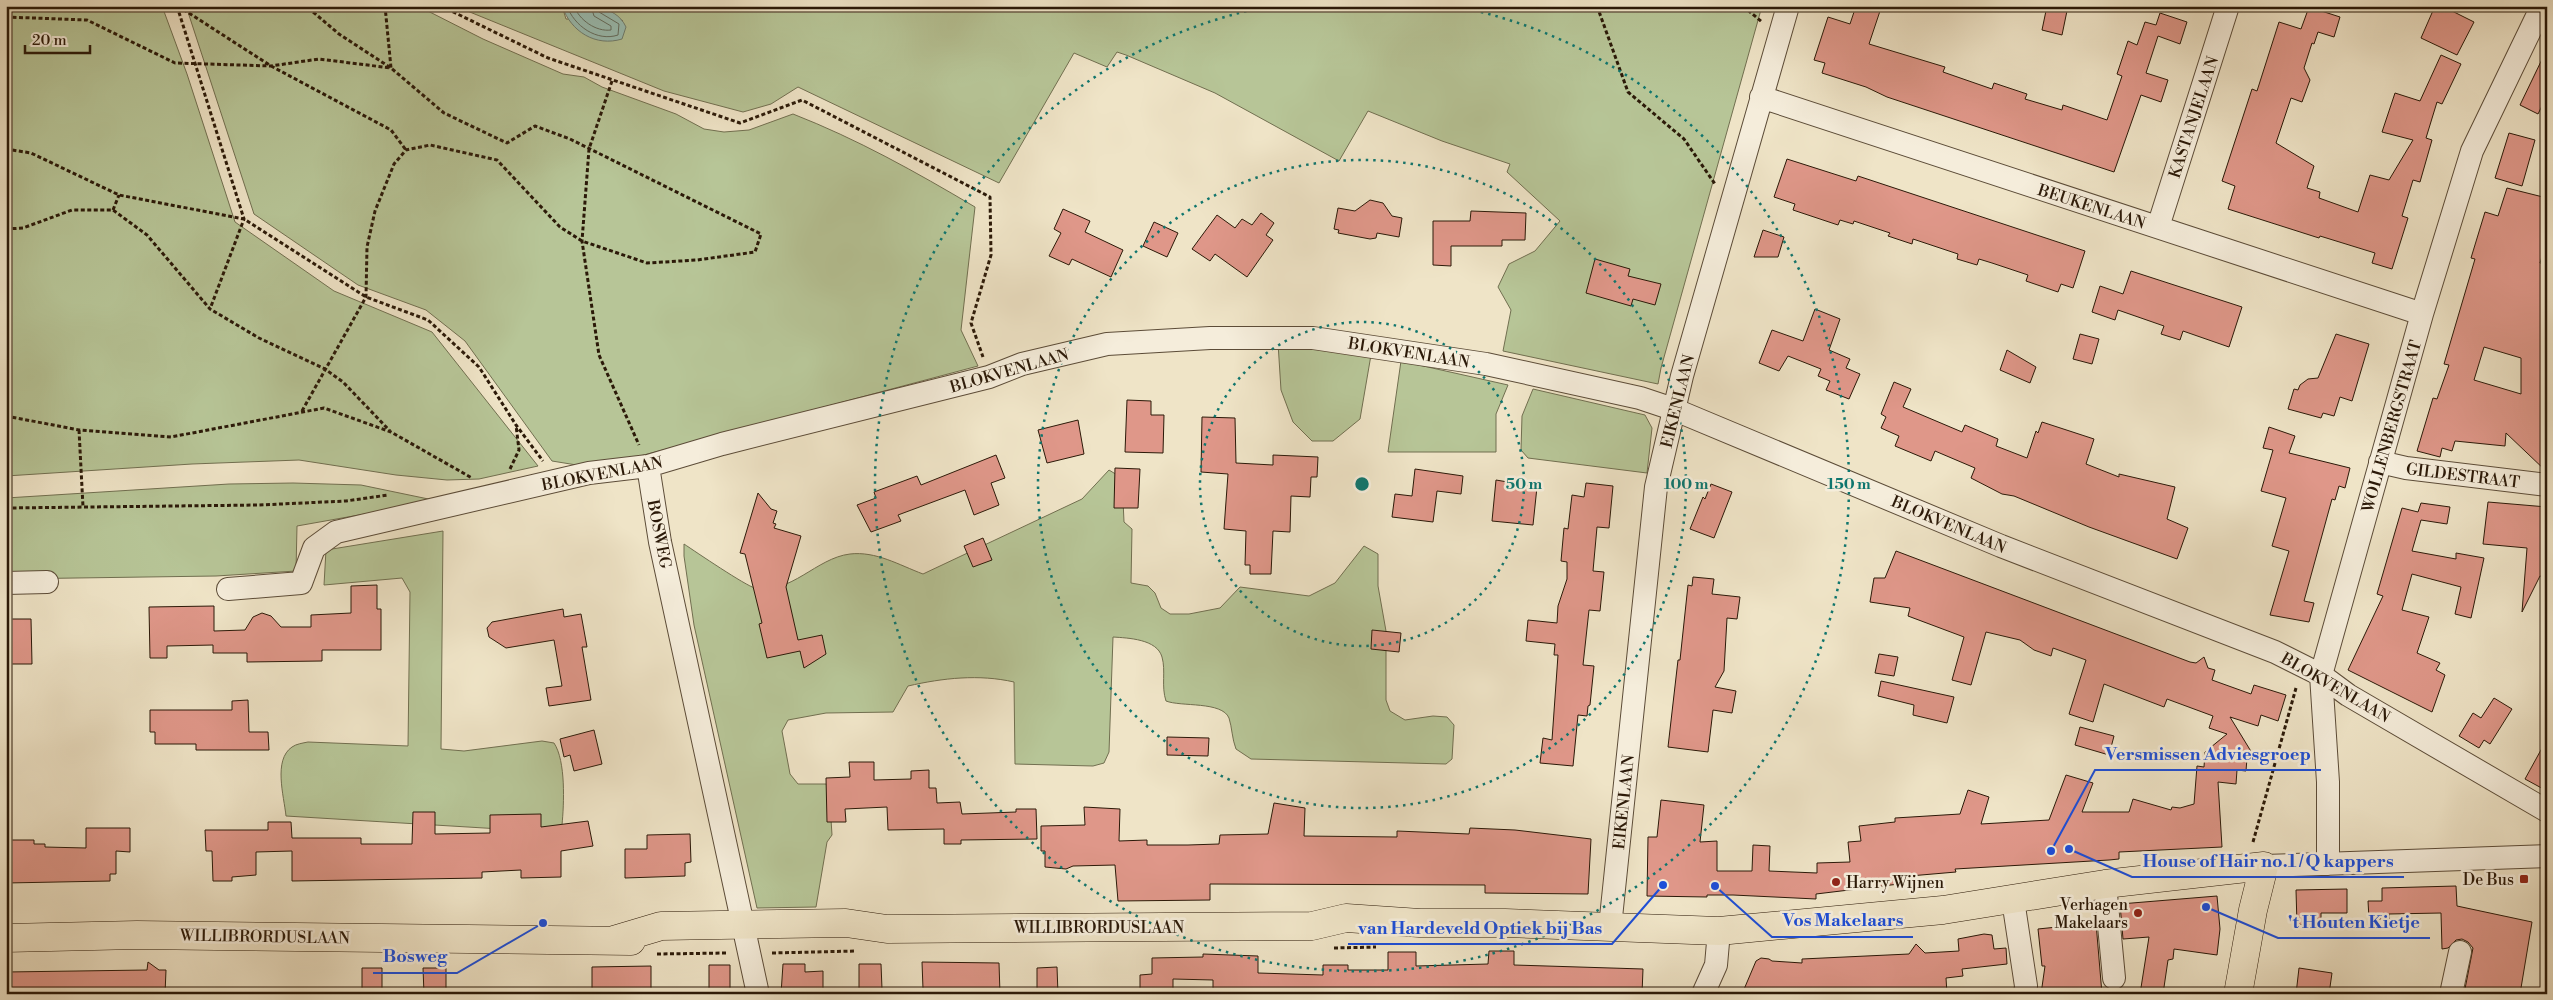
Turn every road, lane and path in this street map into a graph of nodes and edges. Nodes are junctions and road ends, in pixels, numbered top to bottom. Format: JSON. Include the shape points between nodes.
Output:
{"nodes":[{"id":1,"x":177,"y":6,"type":"edge"},
{"id":2,"x":306,"y":6,"type":"edge"},
{"id":3,"x":386,"y":6,"type":"edge"},
{"id":4,"x":441,"y":6,"type":"edge"},
{"id":5,"x":1597,"y":6,"type":"edge"},
{"id":6,"x":1788,"y":6,"type":"edge"},
{"id":7,"x":2228,"y":6,"type":"edge"},
{"id":8,"x":2542,"y":6,"type":"edge"},
{"id":9,"x":6,"y":17,"type":"edge"},
{"id":10,"x":193,"y":62,"type":"junction"},
{"id":11,"x":271,"y":66,"type":"junction"},
{"id":12,"x":391,"y":68,"type":"junction"},
{"id":13,"x":612,"y":81,"type":"junction"},
{"id":14,"x":1761,"y":97,"type":"junction"},
{"id":15,"x":6,"y":149,"type":"edge"},
{"id":16,"x":589,"y":149,"type":"junction"},
{"id":17,"x":406,"y":150,"type":"junction"},
{"id":18,"x":1734,"y":192,"type":"junction"},
{"id":19,"x":119,"y":195,"type":"junction"},
{"id":20,"x":113,"y":210,"type":"junction"},
{"id":21,"x":244,"y":219,"type":"junction"},
{"id":22,"x":2158,"y":227,"type":"junction"},
{"id":23,"x":6,"y":229,"type":"edge"},
{"id":24,"x":582,"y":240,"type":"junction"},
{"id":25,"x":366,"y":297,"type":"junction"},
{"id":26,"x":210,"y":309,"type":"junction"},
{"id":27,"x":2422,"y":314,"type":"junction"},
{"id":28,"x":325,"y":369,"type":"junction"},
{"id":29,"x":989,"y":377,"type":"junction"},
{"id":30,"x":1674,"y":409,"type":"junction"},
{"id":31,"x":302,"y":411,"type":"junction"},
{"id":32,"x":6,"y":416,"type":"edge"},
{"id":33,"x":516,"y":425,"type":"junction"},
{"id":34,"x":79,"y":430,"type":"junction"},
{"id":35,"x":391,"y":432,"type":"junction"},
{"id":36,"x":2380,"y":462,"type":"junction"},
{"id":37,"x":546,"y":466,"type":"dead end"},
{"id":38,"x":648,"y":466,"type":"junction"},
{"id":39,"x":507,"y":475,"type":"dead end"},
{"id":40,"x":470,"y":483,"type":"dead end"},
{"id":41,"x":2547,"y":486,"type":"edge"},
{"id":42,"x":394,"y":494,"type":"dead end"},
{"id":43,"x":83,"y":507,"type":"junction"},
{"id":44,"x":6,"y":508,"type":"edge"},
{"id":45,"x":47,"y":582,"type":"dead end"},
{"id":46,"x":6,"y":583,"type":"edge"},
{"id":47,"x":228,"y":590,"type":"dead end"},
{"id":48,"x":2312,"y":670,"type":"junction"},
{"id":49,"x":2547,"y":811,"type":"edge"},
{"id":50,"x":2547,"y":856,"type":"edge"},
{"id":51,"x":2328,"y":864,"type":"junction"},
{"id":52,"x":2264,"y":866,"type":"junction"},
{"id":53,"x":2105,"y":884,"type":"junction"},
{"id":54,"x":2013,"y":900,"type":"junction"},
{"id":55,"x":1610,"y":926,"type":"junction"},
{"id":56,"x":1719,"y":930,"type":"junction"},
{"id":57,"x":746,"y":932,"type":"junction"},
{"id":58,"x":6,"y":938,"type":"edge"},
{"id":59,"x":2460,"y":952,"type":"dead end"},
{"id":60,"x":2114,"y":978,"type":"dead end"},
{"id":61,"x":758,"y":994,"type":"edge"},
{"id":62,"x":1703,"y":994,"type":"edge"},
{"id":63,"x":2025,"y":994,"type":"edge"},
{"id":64,"x":2238,"y":994,"type":"edge"},
{"id":65,"x":2451,"y":994,"type":"edge"}],
"edges":[{"from":1,"to":10,"type":"path"},
{"from":1,"to":11,"type":"path"},
{"from":2,"to":12,"type":"path","via":[[339,34]]},
{"from":3,"to":12,"type":"path"},
{"from":4,"to":13,"type":"path","via":[[548,58]]},
{"from":5,"to":18,"type":"path","via":[[1628,92],[1684,139],[1715,185]]},
{"from":6,"to":14,"type":"street","name":"EIKENLAAN"},
{"from":7,"to":22,"type":"street","name":"KASTANJELAAN"},
{"from":8,"to":27,"type":"street","name":"WOLLENBERGSTRAAT","via":[[2472,151]]},
{"from":9,"to":10,"type":"path","via":[[87,20],[175,63]]},
{"from":10,"to":11,"type":"path"},
{"from":10,"to":21,"type":"path"},
{"from":11,"to":12,"type":"path","via":[[319,59]]},
{"from":11,"to":17,"type":"path","via":[[391,130]]},
{"from":12,"to":16,"type":"path","via":[[444,113],[507,143],[535,126]]},
{"from":13,"to":16,"type":"path"},
{"from":13,"to":29,"type":"path","via":[[740,123],[802,100],[990,197],[991,255],[971,323]]},
{"from":14,"to":18,"type":"street","name":"EIKENLAAN"},
{"from":14,"to":22,"type":"street","name":"BEUKENLAAN"},
{"from":15,"to":19,"type":"path","via":[[30,153]]},
{"from":16,"to":24,"type":"path"},
{"from":16,"to":24,"type":"path","via":[[761,234],[755,252],[647,263]]},
{"from":17,"to":24,"type":"path","via":[[430,145],[497,160],[560,227]]},
{"from":17,"to":25,"type":"path","via":[[394,164],[375,211],[367,246]]},
{"from":18,"to":30,"type":"street","name":"EIKENLAAN"},
{"from":19,"to":20,"type":"path"},
{"from":19,"to":21,"type":"path"},
{"from":20,"to":23,"type":"path","via":[[72,210],[23,228]]},
{"from":20,"to":26,"type":"path","via":[[147,235]]},
{"from":21,"to":25,"type":"path"},
{"from":21,"to":26,"type":"path"},
{"from":22,"to":27,"type":"street","name":"BEUKENLAAN"},
{"from":24,"to":38,"type":"path","via":[[599,355]]},
{"from":25,"to":28,"type":"path"},
{"from":25,"to":33,"type":"path","via":[[428,320],[479,367]]},
{"from":26,"to":28,"type":"path","via":[[259,338]]},
{"from":27,"to":36,"type":"street","name":"WOLLENBERGSTRAAT"},
{"from":28,"to":31,"type":"path"},
{"from":28,"to":35,"type":"path","via":[[343,382]]},
{"from":29,"to":30,"type":"street","name":"BLOKVENLAAN","via":[[1022,364],[1107,344],[1210,338],[1313,338],[1486,364],[1640,398]]},
{"from":29,"to":38,"type":"street","name":"BLOKVENLAAN","via":[[722,444]]},
{"from":30,"to":48,"type":"street","name":"BLOKVENLAAN","via":[[2002,546],[2210,626]]},
{"from":30,"to":55,"type":"street","name":"EIKENLAAN","via":[[1656,487]]},
{"from":31,"to":34,"type":"path","via":[[171,437]]},
{"from":31,"to":35,"type":"path","via":[[324,408]]},
{"from":32,"to":34,"type":"path"},
{"from":33,"to":37,"type":"path"},
{"from":33,"to":39,"type":"path","via":[[519,450]]},
{"from":34,"to":43,"type":"path"},
{"from":35,"to":40,"type":"path","via":[[479,482]]},
{"from":36,"to":41,"type":"street","name":"GILDESTRAAT"},
{"from":36,"to":48,"type":"street","name":"WOLLENBERGSTRAAT"},
{"from":38,"to":47,"type":"street","name":"BLOKVENLAAN","via":[[589,473],[336,532],[314,548],[301,583]]},
{"from":38,"to":57,"type":"street","name":"BOSWEG","via":[[660,542]]},
{"from":42,"to":43,"type":"path","via":[[346,501]]},
{"from":43,"to":44,"type":"path"},
{"from":45,"to":46,"type":"street"},
{"from":48,"to":49,"type":"street","name":"BLOKVENLAAN","via":[[2348,695]]},
{"from":48,"to":51,"type":"street","name":"WOLLENBERGSTRAAT","via":[[2328,782]]},
{"from":48,"to":52,"type":"path","via":[[2252,840]]},
{"from":50,"to":51,"type":"street","name":"WILLIBRORDUSLAAN"},
{"from":51,"to":52,"type":"street","name":"WILLIBRORDUSLAAN"},
{"from":52,"to":53,"type":"main road","name":"WILLIBRORDUSLAAN"},
{"from":52,"to":64,"type":"main road"},
{"from":53,"to":54,"type":"main road","name":"WILLIBRORDUSLAAN"},
{"from":53,"to":60,"type":"street"},
{"from":54,"to":56,"type":"main road","name":"WILLIBRORDUSLAAN","via":[[1943,910]]},
{"from":54,"to":63,"type":"street"},
{"from":55,"to":56,"type":"main road","name":"WILLIBRORDUSLAAN"},
{"from":55,"to":57,"type":"main road","name":"WILLIBRORDUSLAAN","via":[[1346,918],[1312,926],[887,929],[822,941]]},
{"from":56,"to":62,"type":"street","via":[[1716,965]]},
{"from":57,"to":58,"type":"main road","name":"WILLIBRORDUSLAAN","via":[[614,940],[137,934]]},
{"from":57,"to":61,"type":"street","name":"BOSWEG"},
{"from":59,"to":65,"type":"street"}]}
